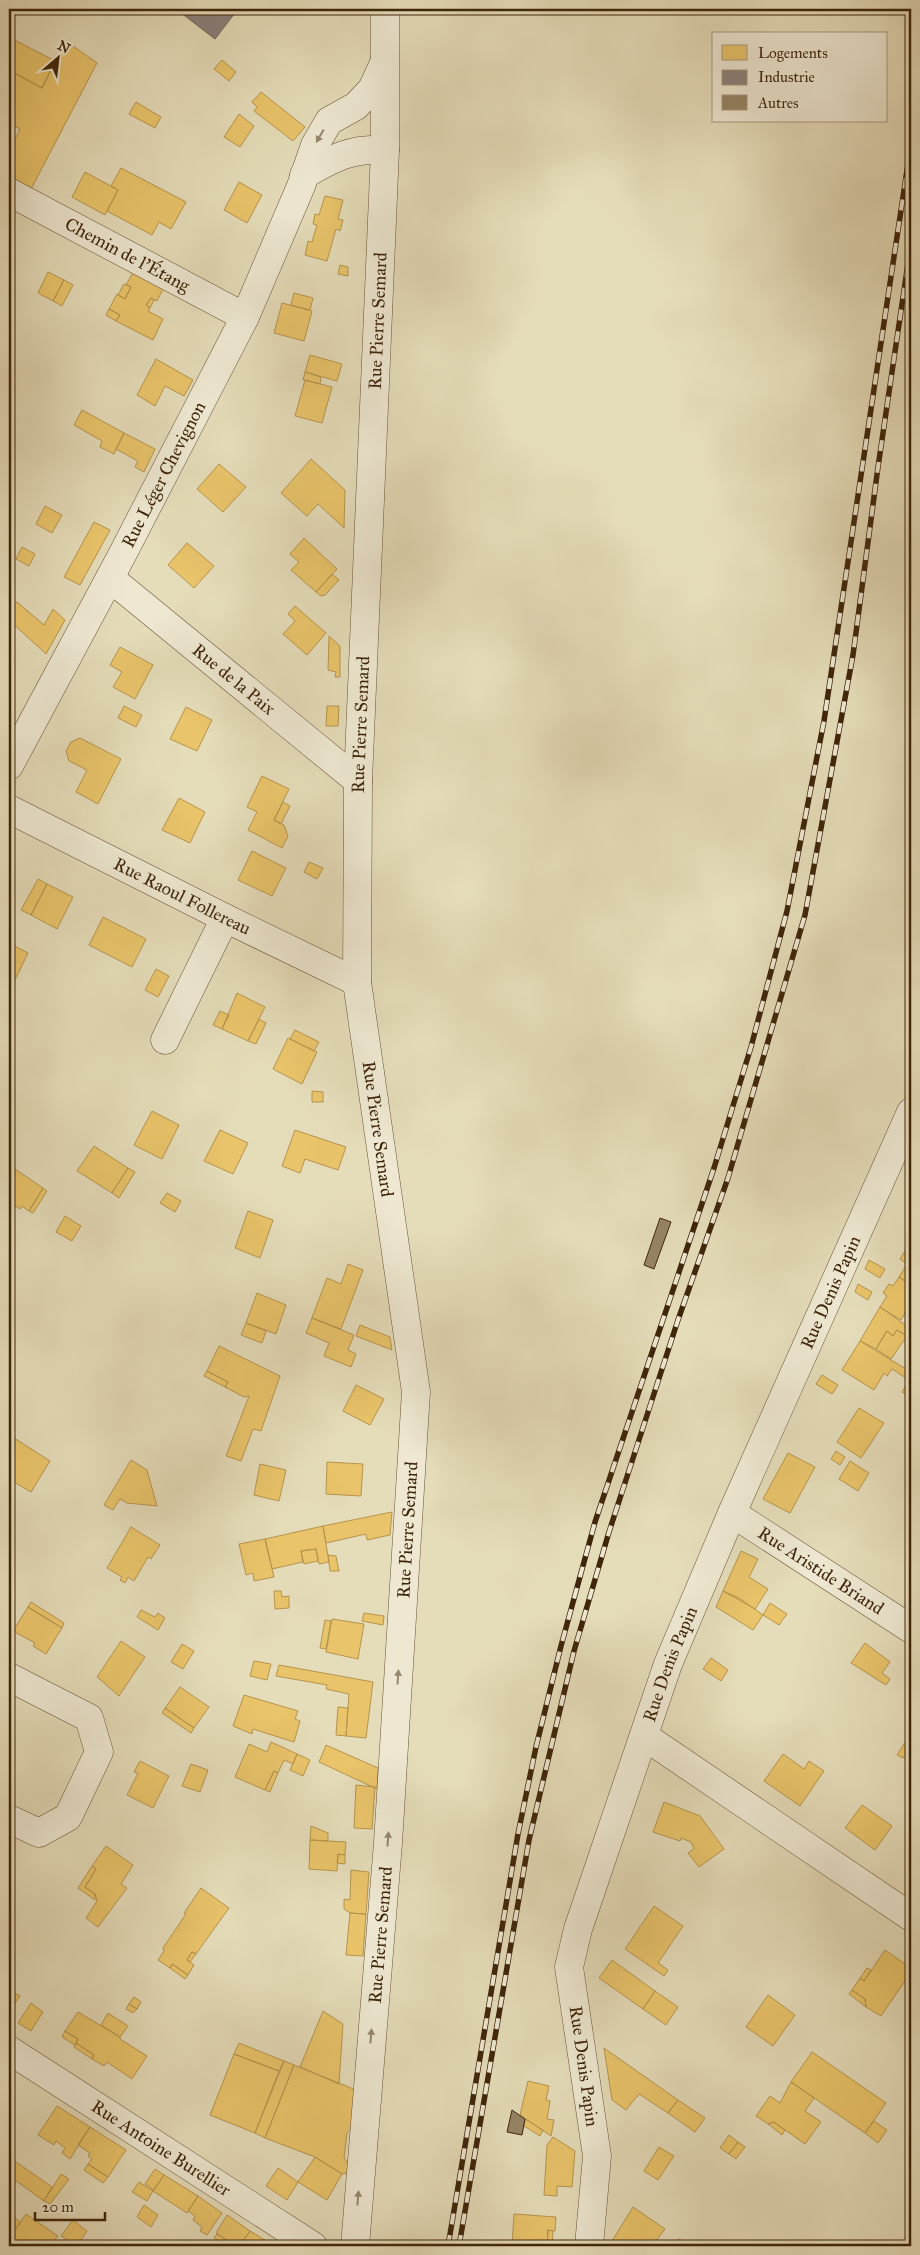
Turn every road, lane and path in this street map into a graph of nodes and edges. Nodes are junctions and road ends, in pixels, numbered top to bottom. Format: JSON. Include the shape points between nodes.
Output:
{"nodes":[{"id":1,"x":385,"y":9,"type":"edge"},
{"id":2,"x":384,"y":62,"type":"junction"},
{"id":3,"x":350,"y":109,"type":"junction"},
{"id":4,"x":386,"y":150,"type":"junction"},
{"id":5,"x":304,"y":176,"type":"junction"},
{"id":6,"x":9,"y":192,"type":"edge"},
{"id":7,"x":245,"y":317,"type":"junction"},
{"id":8,"x":110,"y":578,"type":"junction"},
{"id":9,"x":9,"y":766,"type":"edge"},
{"id":10,"x":358,"y":781,"type":"junction"},
{"id":11,"x":9,"y":809,"type":"edge"},
{"id":12,"x":225,"y":918,"type":"junction"},
{"id":13,"x":357,"y":982,"type":"junction"},
{"id":14,"x":165,"y":1040,"type":"dead end"},
{"id":15,"x":911,"y":1112,"type":"edge"},
{"id":16,"x":732,"y":1513,"type":"junction"},
{"id":17,"x":911,"y":1629,"type":"edge"},
{"id":18,"x":9,"y":1677,"type":"edge"},
{"id":19,"x":644,"y":1736,"type":"junction"},
{"id":20,"x":9,"y":1818,"type":"edge"},
{"id":21,"x":911,"y":1918,"type":"edge"},
{"id":22,"x":9,"y":2050,"type":"edge"},
{"id":23,"x":313,"y":2246,"type":"edge"},
{"id":24,"x":355,"y":2246,"type":"edge"},
{"id":25,"x":589,"y":2246,"type":"edge"}],
"edges":[{"from":1,"to":2,"type":"street","name":"Rue Pierre Semard"},
{"from":2,"to":3,"type":"street","name":"Rue Léger Chevignon","via":[[372,89]]},
{"from":2,"to":4,"type":"street","name":"Rue Pierre Semard"},
{"from":3,"to":4,"type":"street","via":[[374,128]]},
{"from":3,"to":5,"type":"street","name":"Rue Léger Chevignon","one_way":true,"via":[[329,121]]},
{"from":4,"to":5,"type":"street","via":[[364,149],[332,159]]},
{"from":4,"to":10,"type":"street","name":"Rue Pierre Semard"},
{"from":5,"to":7,"type":"street","name":"Rue Léger Chevignon"},
{"from":6,"to":7,"type":"street","name":"Chemin de l'Étang"},
{"from":7,"to":8,"type":"street","name":"Rue Léger Chevignon"},
{"from":8,"to":9,"type":"street","name":"Rue Léger Chevignon"},
{"from":8,"to":10,"type":"street","name":"Rue de la Paix"},
{"from":10,"to":13,"type":"street","name":"Rue Pierre Semard"},
{"from":11,"to":12,"type":"street","name":"Rue Raoul Follereau"},
{"from":12,"to":13,"type":"street","name":"Rue Raoul Follereau"},
{"from":12,"to":14,"type":"street"},
{"from":24,"to":13,"type":"street","name":"Rue Pierre Semard","one_way":true,"via":[[388,1843],[416,1392]]},
{"from":15,"to":16,"type":"street","name":"Rue Denis Papin"},
{"from":16,"to":17,"type":"street","name":"Rue Aristide Briand"},
{"from":16,"to":19,"type":"street","name":"Rue Denis Papin","via":[[668,1664]]},
{"from":18,"to":20,"type":"street","via":[[89,1718],[99,1752],[68,1817],[39,1834]]},
{"from":19,"to":21,"type":"street"},
{"from":19,"to":25,"type":"street","name":"Rue Denis Papin","via":[[578,1929],[569,1967],[596,2156]]},
{"from":22,"to":23,"type":"street","name":"Rue Antoine Burellier"}]}
